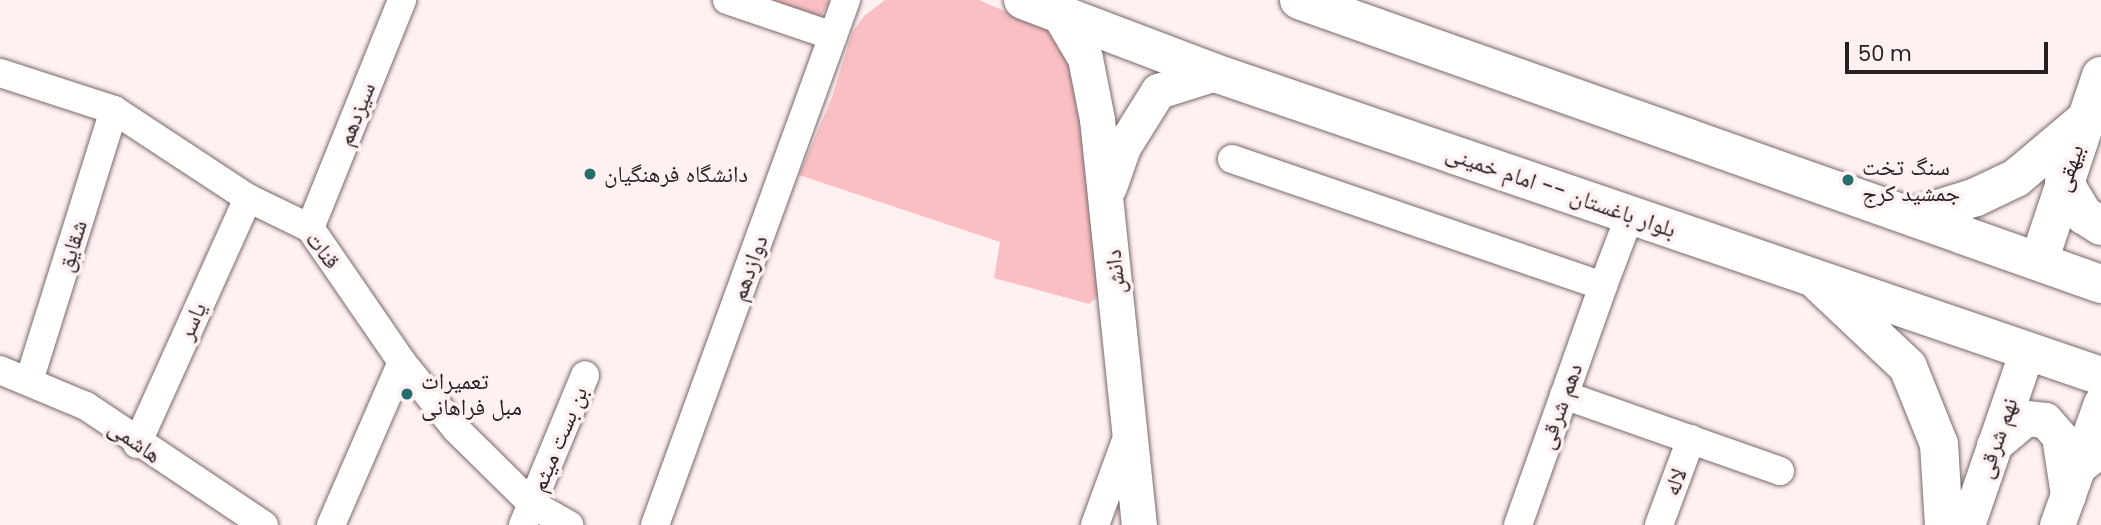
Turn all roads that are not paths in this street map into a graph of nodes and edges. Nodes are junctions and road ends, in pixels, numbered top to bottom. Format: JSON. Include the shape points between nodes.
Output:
{"nodes":[{"id":1,"x":402,"y":0,"type":"edge"},
{"id":2,"x":727,"y":0,"type":"edge"},
{"id":3,"x":1023,"y":0,"type":"edge"},
{"id":4,"x":1298,"y":0,"type":"edge"},
{"id":5,"x":842,"y":9,"type":"edge"},
{"id":6,"x":1059,"y":14,"type":"junction"},
{"id":7,"x":1215,"y":72,"type":"junction"},
{"id":8,"x":0,"y":73,"type":"edge"},
{"id":9,"x":2101,"y":76,"type":"edge"},
{"id":10,"x":114,"y":110,"type":"junction"},
{"id":11,"x":2086,"y":119,"type":"junction"},
{"id":12,"x":1232,"y":159,"type":"dead end"},
{"id":13,"x":2064,"y":182,"type":"junction"},
{"id":14,"x":1107,"y":193,"type":"junction"},
{"id":15,"x":248,"y":198,"type":"junction"},
{"id":16,"x":1630,"y":215,"type":"junction"},
{"id":17,"x":1913,"y":217,"type":"junction"},
{"id":18,"x":2101,"y":226,"type":"edge"},
{"id":19,"x":310,"y":228,"type":"junction"},
{"id":20,"x":2039,"y":261,"type":"junction"},
{"id":21,"x":1807,"y":272,"type":"junction"},
{"id":22,"x":2100,"y":277,"type":"edge"},
{"id":23,"x":1603,"y":286,"type":"junction"},
{"id":24,"x":2027,"y":351,"type":"junction"},
{"id":25,"x":402,"y":362,"type":"junction"},
{"id":26,"x":0,"y":370,"type":"edge"},
{"id":27,"x":585,"y":375,"type":"dead end"},
{"id":28,"x":2101,"y":376,"type":"edge"},
{"id":29,"x":29,"y":381,"type":"junction"},
{"id":30,"x":1564,"y":395,"type":"junction"},
{"id":31,"x":2101,"y":403,"type":"edge"},
{"id":32,"x":1130,"y":429,"type":"junction"},
{"id":33,"x":1691,"y":439,"type":"junction"},
{"id":34,"x":137,"y":444,"type":"junction"},
{"id":35,"x":1994,"y":445,"type":"junction"},
{"id":36,"x":1780,"y":471,"type":"dead end"},
{"id":37,"x":2076,"y":483,"type":"edge"},
{"id":38,"x":528,"y":514,"type":"edge"},
{"id":39,"x":264,"y":525,"type":"edge"},
{"id":40,"x":331,"y":525,"type":"edge"},
{"id":41,"x":569,"y":525,"type":"edge"},
{"id":42,"x":655,"y":525,"type":"edge"},
{"id":43,"x":1095,"y":525,"type":"edge"},
{"id":44,"x":1139,"y":525,"type":"edge"},
{"id":45,"x":1518,"y":525,"type":"edge"},
{"id":46,"x":1659,"y":525,"type":"edge"},
{"id":47,"x":1944,"y":525,"type":"edge"},
{"id":48,"x":1967,"y":525,"type":"edge"}],
"edges":[{"from":1,"to":19,"type":"street","name":"سیزدهم"},
{"from":2,"to":5,"type":"street"},
{"from":3,"to":6,"type":"main road","name":"بلوار باغستان -- امام خمینی"},
{"from":4,"to":17,"type":"main road"},
{"from":5,"to":42,"type":"street","name":"دوازدهم"},
{"from":6,"to":7,"type":"main road","name":"بلوار باغستان -- امام خمینی"},
{"from":6,"to":14,"type":"street","via":[[1085,58]]},
{"from":7,"to":14,"type":"street","name":"دانش","via":[[1158,90],[1123,147]]},
{"from":7,"to":16,"type":"main road","name":"بلوار باغستان -- امام خمینی"},
{"from":8,"to":10,"type":"street","name":"قنات"},
{"from":9,"to":11,"type":"main road","name":"بیهقی"},
{"from":10,"to":15,"type":"street","name":"قنات"},
{"from":10,"to":29,"type":"street","name":"شقایق"},
{"from":11,"to":13,"type":"main road","name":"بیهقی"},
{"from":11,"to":17,"type":"main road","via":[[2016,178],[1976,197]]},
{"from":12,"to":23,"type":"street"},
{"from":13,"to":18,"type":"main road","via":[[2084,215]]},
{"from":13,"to":20,"type":"main road","name":"بیهقی"},
{"from":14,"to":32,"type":"street","name":"دانش"},
{"from":15,"to":19,"type":"street","name":"قنات"},
{"from":15,"to":34,"type":"street","name":"یاسر"},
{"from":16,"to":21,"type":"main road","name":"بلوار باغستان -- امام خمینی"},
{"from":16,"to":23,"type":"street","name":"دهم شرقی"},
{"from":17,"to":20,"type":"main road"},
{"from":19,"to":25,"type":"street","name":"قنات"},
{"from":20,"to":22,"type":"main road"},
{"from":21,"to":24,"type":"main road","name":"بلوار باغستان -- امام خمینی"},
{"from":21,"to":47,"type":"main road","via":[[1908,367],[1939,444]]},
{"from":23,"to":30,"type":"street","name":"دهم شرقی"},
{"from":24,"to":28,"type":"main road","name":"بلوار باغستان -- امام خمینی"},
{"from":24,"to":35,"type":"street","name":"نهم شرقی"},
{"from":25,"to":38,"type":"street","name":"قنات"},
{"from":25,"to":40,"type":"street"},
{"from":26,"to":29,"type":"street","name":"هاشمی"},
{"from":27,"to":38,"type":"street","name":"بن بست میثم"},
{"from":29,"to":34,"type":"street","name":"هاشمی","via":[[86,406]]},
{"from":30,"to":33,"type":"street"},
{"from":30,"to":45,"type":"street","name":"دهم شرقی"},
{"from":31,"to":37,"type":"street"},
{"from":32,"to":43,"type":"street"},
{"from":32,"to":44,"type":"street","name":"دانش"},
{"from":33,"to":36,"type":"street"},
{"from":33,"to":46,"type":"street","name":"لاله"},
{"from":34,"to":39,"type":"street","name":"هاشمی"},
{"from":35,"to":37,"type":"street","via":[[2026,418],[2045,420],[2059,436]]},
{"from":35,"to":48,"type":"street","name":"نهم شرقی"},
{"from":38,"to":41,"type":"street","name":"قنات"}]}
